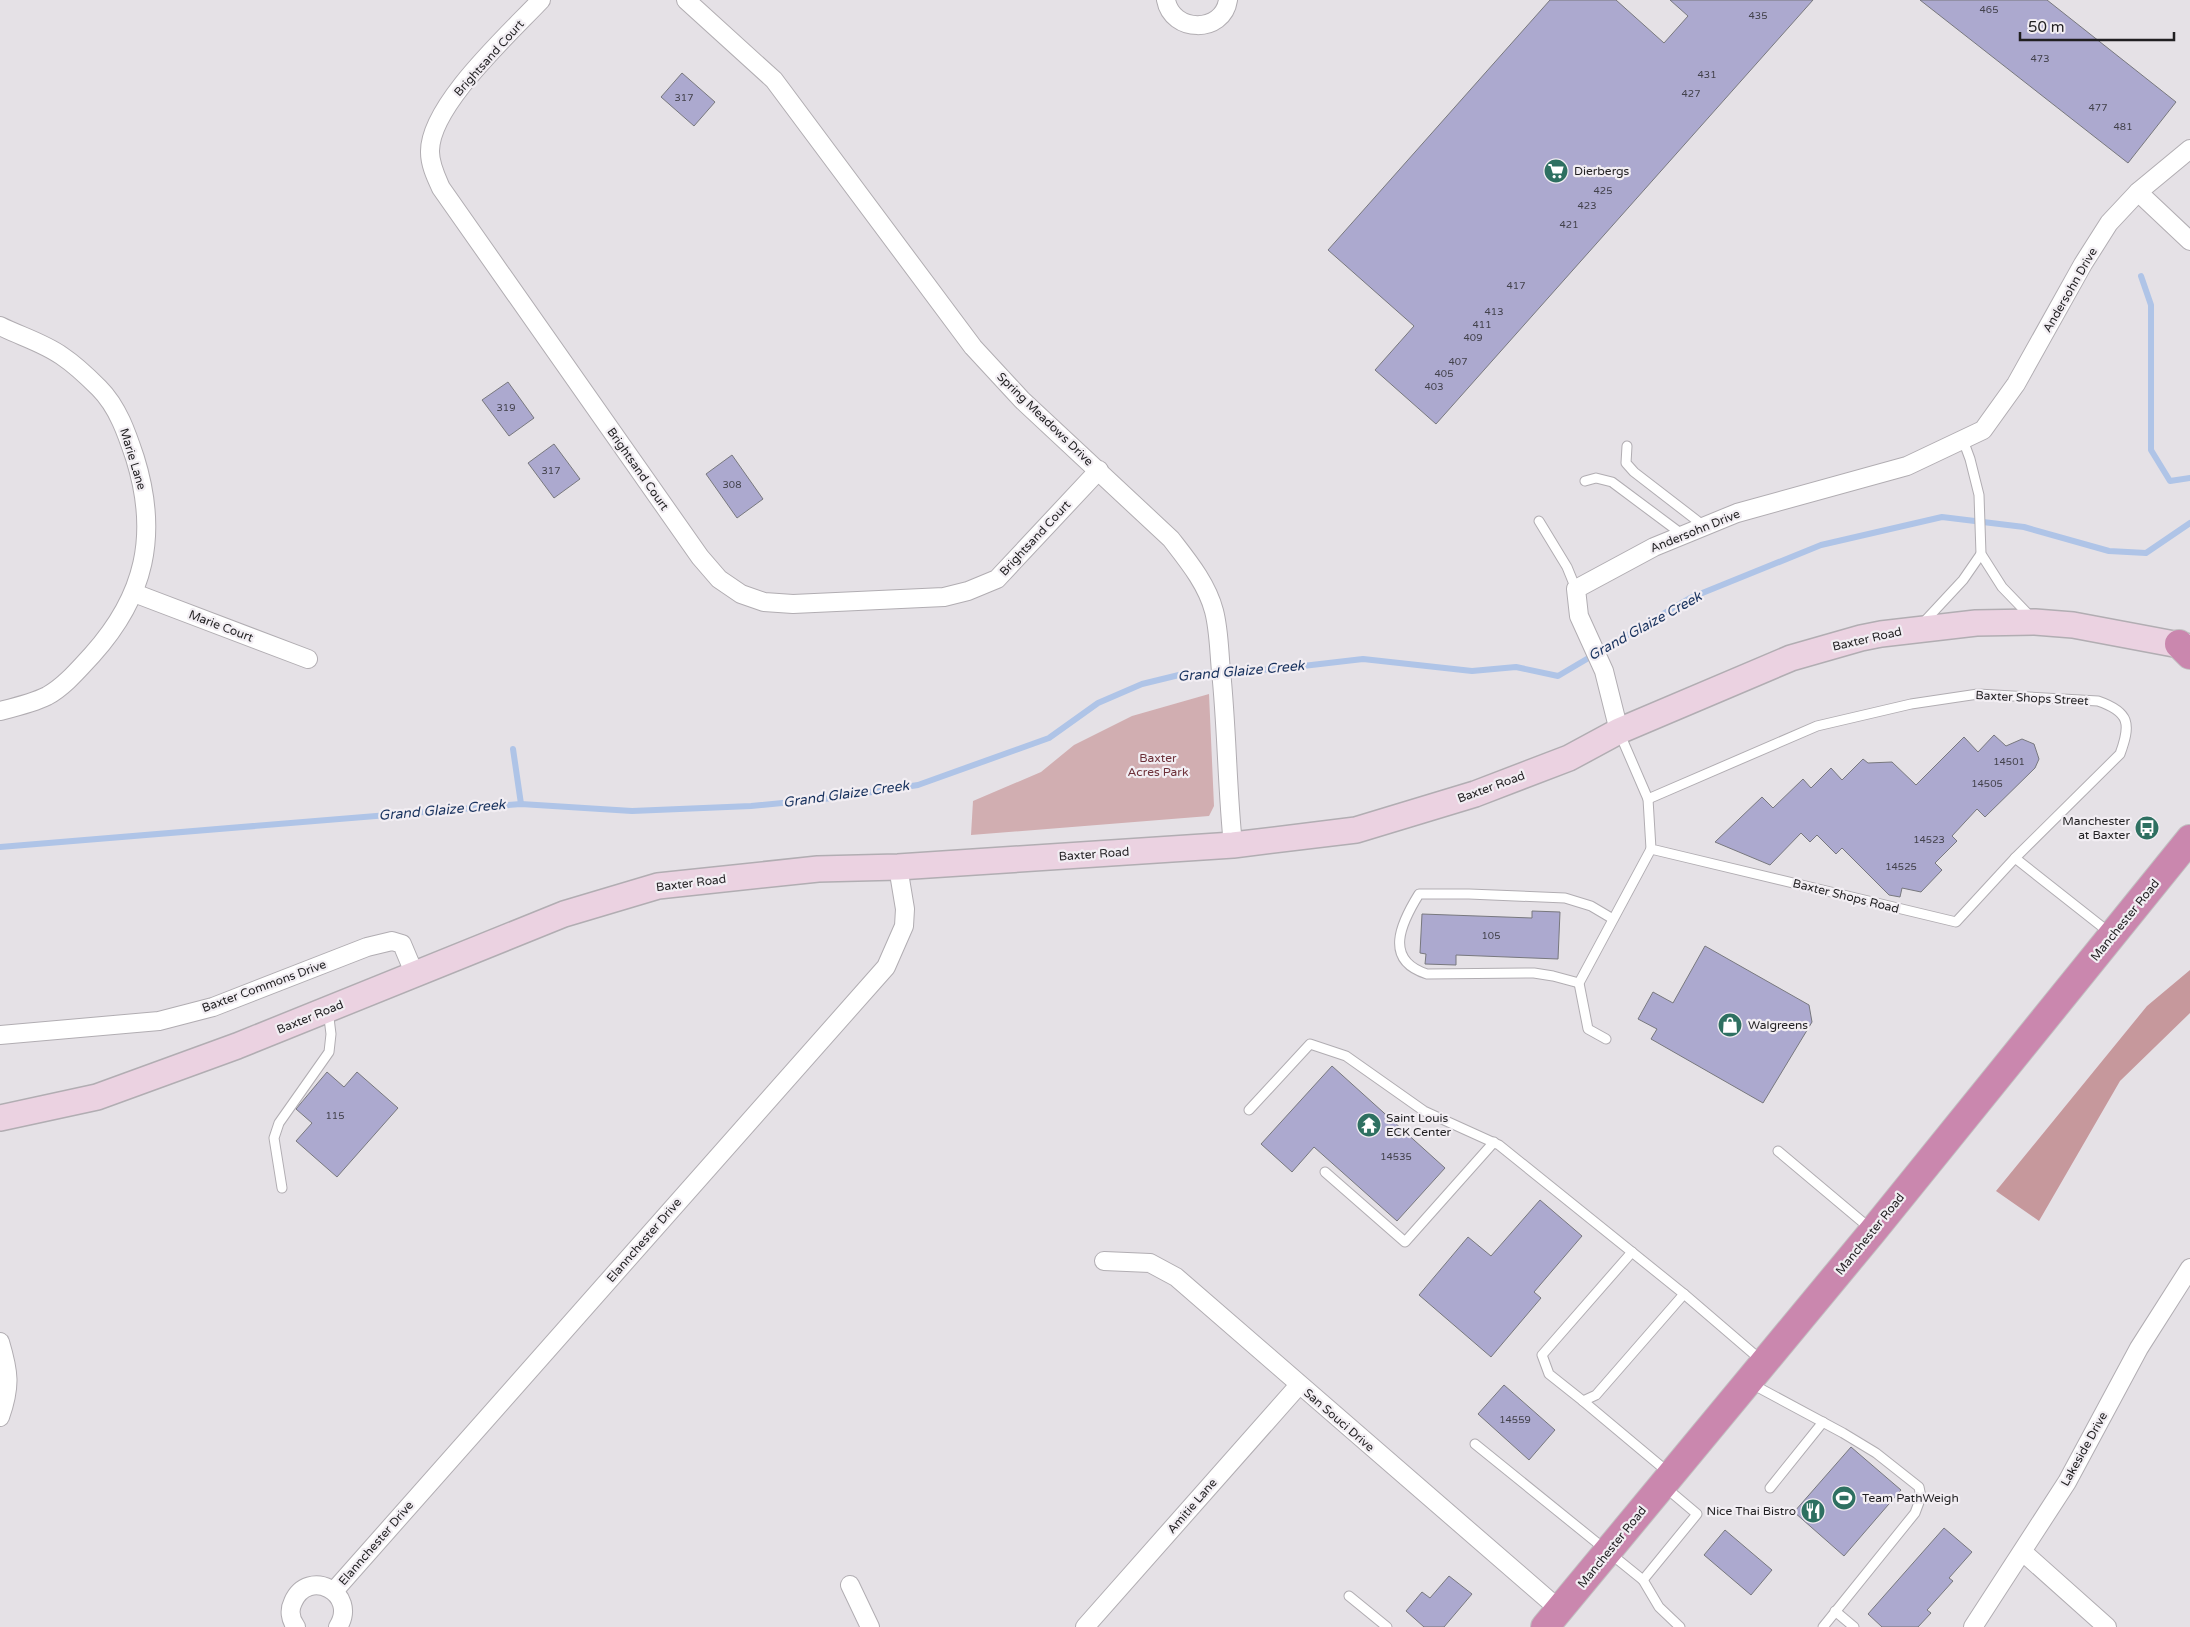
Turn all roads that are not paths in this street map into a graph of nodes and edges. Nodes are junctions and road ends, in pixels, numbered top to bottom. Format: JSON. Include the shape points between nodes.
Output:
{"nodes":[{"id":1,"x":541,"y":0,"type":"edge"},
{"id":2,"x":686,"y":0,"type":"edge"},
{"id":3,"x":1166,"y":0,"type":"edge"},
{"id":4,"x":1228,"y":0,"type":"edge"},
{"id":5,"x":2190,"y":149,"type":"edge"},
{"id":6,"x":2138,"y":192,"type":"junction"},
{"id":7,"x":2190,"y":241,"type":"edge"},
{"id":8,"x":0,"y":326,"type":"edge"},
{"id":9,"x":1963,"y":440,"type":"junction"},
{"id":10,"x":1627,"y":446,"type":"dead end"},
{"id":11,"x":1099,"y":470,"type":"junction"},
{"id":12,"x":1585,"y":481,"type":"dead end"},
{"id":13,"x":1539,"y":521,"type":"dead end"},
{"id":14,"x":1704,"y":526,"type":"junction"},
{"id":15,"x":1683,"y":535,"type":"junction"},
{"id":16,"x":1981,"y":554,"type":"junction"},
{"id":17,"x":1576,"y":589,"type":"junction"},
{"id":18,"x":134,"y":593,"type":"junction"},
{"id":19,"x":2036,"y":622,"type":"junction"},
{"id":20,"x":1919,"y":628,"type":"junction"},
{"id":21,"x":2186,"y":649,"type":"edge"},
{"id":22,"x":308,"y":659,"type":"dead end"},
{"id":23,"x":0,"y":711,"type":"edge"},
{"id":24,"x":1619,"y":732,"type":"junction"},
{"id":25,"x":1648,"y":799,"type":"junction"},
{"id":26,"x":2190,"y":839,"type":"edge"},
{"id":27,"x":1233,"y":846,"type":"junction"},
{"id":28,"x":1651,"y":849,"type":"junction"},
{"id":29,"x":2015,"y":858,"type":"junction"},
{"id":30,"x":898,"y":867,"type":"junction"},
{"id":31,"x":1614,"y":919,"type":"junction"},
{"id":32,"x":2112,"y":935,"type":"junction"},
{"id":33,"x":415,"y":974,"type":"junction"},
{"id":34,"x":1579,"y":983,"type":"junction"},
{"id":35,"x":328,"y":1009,"type":"junction"},
{"id":36,"x":0,"y":1035,"type":"edge"},
{"id":37,"x":1606,"y":1039,"type":"dead end"},
{"id":38,"x":1249,"y":1110,"type":"dead end"},
{"id":39,"x":0,"y":1118,"type":"edge"},
{"id":40,"x":1494,"y":1142,"type":"junction"},
{"id":41,"x":1778,"y":1150,"type":"dead end"},
{"id":42,"x":1325,"y":1172,"type":"dead end"},
{"id":43,"x":282,"y":1188,"type":"dead end"},
{"id":44,"x":1873,"y":1231,"type":"junction"},
{"id":45,"x":1632,"y":1252,"type":"junction"},
{"id":46,"x":1104,"y":1260,"type":"dead end"},
{"id":47,"x":2190,"y":1268,"type":"edge"},
{"id":48,"x":1684,"y":1294,"type":"junction"},
{"id":49,"x":0,"y":1342,"type":"edge"},
{"id":50,"x":1756,"y":1372,"type":"junction"},
{"id":51,"x":1299,"y":1385,"type":"junction"},
{"id":52,"x":1583,"y":1401,"type":"junction"},
{"id":53,"x":0,"y":1417,"type":"edge"},
{"id":54,"x":1823,"y":1422,"type":"junction"},
{"id":55,"x":1475,"y":1444,"type":"dead end"},
{"id":56,"x":1667,"y":1480,"type":"junction"},
{"id":57,"x":1770,"y":1488,"type":"dead end"},
{"id":58,"x":1609,"y":1550,"type":"junction"},
{"id":59,"x":2023,"y":1552,"type":"junction"},
{"id":60,"x":1643,"y":1580,"type":"junction"},
{"id":61,"x":850,"y":1586,"type":"dead end"},
{"id":62,"x":334,"y":1591,"type":"junction"},
{"id":63,"x":1349,"y":1596,"type":"dead end"},
{"id":64,"x":1836,"y":1611,"type":"junction"},
{"id":65,"x":1552,"y":1619,"type":"edge"},
{"id":66,"x":296,"y":1627,"type":"edge"},
{"id":67,"x":338,"y":1627,"type":"edge"},
{"id":68,"x":870,"y":1627,"type":"edge"},
{"id":69,"x":1085,"y":1627,"type":"edge"},
{"id":70,"x":1387,"y":1627,"type":"edge"},
{"id":71,"x":1680,"y":1627,"type":"edge"},
{"id":72,"x":1823,"y":1627,"type":"edge"},
{"id":73,"x":1854,"y":1627,"type":"edge"},
{"id":74,"x":1973,"y":1627,"type":"edge"},
{"id":75,"x":2107,"y":1627,"type":"edge"}],
"edges":[{"from":1,"to":11,"type":"street","name":"Brightsand Court","via":[[451,99],[433,135],[430,151],[433,170],[441,188],[719,579],[741,594],[764,602],[793,604],[921,599],[968,591],[997,579]]},
{"from":2,"to":11,"type":"street","name":"Spring Meadows Drive","via":[[774,80],[973,347],[1022,400]]},
{"from":3,"to":4,"type":"street","via":[[1176,18],[1193,26],[1203,26],[1217,19],[1225,11]]},
{"from":5,"to":6,"type":"street","name":"Andersohn Drive"},
{"from":6,"to":7,"type":"street"},
{"from":6,"to":9,"type":"street","name":"Andersohn Drive","via":[[2109,222],[1999,411],[1983,430]]},
{"from":8,"to":18,"type":"street","name":"Marie Lane","via":[[61,355],[100,389],[115,409],[127,433],[145,501],[145,552]]},
{"from":9,"to":14,"type":"street","name":"Andersohn Drive","via":[[1907,466],[1775,501]]},
{"from":9,"to":16,"type":"lane","via":[[1979,495]]},
{"from":10,"to":14,"type":"lane","via":[[1626,463],[1634,472]]},
{"from":11,"to":27,"type":"street","name":"Spring Meadows Drive","via":[[1172,539],[1200,579],[1214,610],[1225,711]]},
{"from":12,"to":15,"type":"lane","via":[[1596,478],[1612,482]]},
{"from":13,"to":17,"type":"lane","via":[[1568,567]]},
{"from":14,"to":15,"type":"street","name":"Andersohn Drive"},
{"from":15,"to":17,"type":"street","name":"Andersohn Drive"},
{"from":16,"to":19,"type":"lane","via":[[2002,586]]},
{"from":16,"to":20,"type":"lane","via":[[1963,580]]},
{"from":17,"to":24,"type":"street","via":[[1579,616],[1604,671]]},
{"from":18,"to":22,"type":"street","name":"Marie Court"},
{"from":18,"to":23,"type":"street","name":"Marie Lane","via":[[107,638],[67,680],[48,695]]},
{"from":19,"to":20,"type":"main road","name":"Baxter Road"},
{"from":19,"to":21,"type":"main road","name":"Baxter Road","via":[[2073,625]]},
{"from":20,"to":24,"type":"main road","name":"Baxter Road","via":[[1861,638],[1791,658]]},
{"from":24,"to":25,"type":"lane"},
{"from":24,"to":27,"type":"main road","name":"Baxter Road","via":[[1569,758],[1475,794],[1356,830]]},
{"from":25,"to":28,"type":"lane"},
{"from":25,"to":29,"type":"lane","name":"Baxter Shops Street","via":[[1817,726],[1911,704],[1978,694],[2098,701],[2115,707],[2125,718],[2127,735],[2120,754]]},
{"from":26,"to":32,"type":"highway","name":"Manchester Road"},
{"from":27,"to":30,"type":"main road","name":"Baxter Road"},
{"from":28,"to":29,"type":"lane","name":"Baxter Shops Road","via":[[1956,922]]},
{"from":28,"to":31,"type":"lane"},
{"from":29,"to":32,"type":"lane"},
{"from":30,"to":33,"type":"main road","name":"Baxter Road","via":[[818,869],[658,886],[564,914]]},
{"from":30,"to":62,"type":"street","name":"Elannchester Drive","via":[[904,926],[886,967]]},
{"from":31,"to":34,"type":"lane"},
{"from":31,"to":34,"type":"lane","via":[[1591,906],[1565,898],[1419,894],[1402,924],[1401,954],[1415,970],[1427,974],[1534,973]]},
{"from":32,"to":44,"type":"highway","name":"Manchester Road"},
{"from":33,"to":35,"type":"main road","name":"Baxter Road"},
{"from":33,"to":36,"type":"street","name":"Baxter Commons Drive","via":[[402,944],[392,941],[367,947],[213,1007],[159,1021]]},
{"from":34,"to":37,"type":"lane","via":[[1588,1029]]},
{"from":35,"to":39,"type":"main road","name":"Baxter Road","via":[[97,1097]]},
{"from":35,"to":43,"type":"lane","via":[[331,1034],[328,1052],[279,1123],[274,1138]]},
{"from":38,"to":40,"type":"lane","via":[[1310,1044],[1346,1056],[1424,1111]]},
{"from":40,"to":42,"type":"lane","via":[[1405,1242]]},
{"from":40,"to":45,"type":"lane"},
{"from":41,"to":44,"type":"lane"},
{"from":44,"to":50,"type":"highway","name":"Manchester Road"},
{"from":45,"to":48,"type":"lane"},
{"from":45,"to":52,"type":"lane","via":[[1542,1355],[1549,1374]]},
{"from":46,"to":51,"type":"street","name":"San Souci Drive","via":[[1150,1263],[1176,1277]]},
{"from":47,"to":59,"type":"street","name":"Lakeside Drive","via":[[2139,1348],[2066,1482]]},
{"from":48,"to":50,"type":"lane"},
{"from":48,"to":52,"type":"lane","via":[[1596,1395]]},
{"from":49,"to":53,"type":"street","via":[[8,1370],[6,1401]]},
{"from":50,"to":54,"type":"lane"},
{"from":50,"to":56,"type":"highway","name":"Manchester Road"},
{"from":51,"to":65,"type":"street","name":"San Souci Drive"},
{"from":51,"to":69,"type":"street","name":"Amitie Lane"},
{"from":52,"to":56,"type":"lane"},
{"from":54,"to":57,"type":"lane"},
{"from":54,"to":64,"type":"lane","via":[[1876,1453],[1919,1487],[1920,1497],[1916,1513]]},
{"from":55,"to":58,"type":"lane"},
{"from":56,"to":58,"type":"highway","name":"Manchester Road"},
{"from":56,"to":60,"type":"lane","via":[[1697,1514]]},
{"from":58,"to":60,"type":"lane"},
{"from":58,"to":65,"type":"highway","name":"Manchester Road"},
{"from":59,"to":74,"type":"street","name":"Lakeside Drive"},
{"from":59,"to":75,"type":"street"},
{"from":60,"to":71,"type":"lane","via":[[1659,1607]]},
{"from":61,"to":68,"type":"street"},
{"from":62,"to":66,"type":"street","name":"Elannchester Drive","via":[[311,1585],[296,1595],[291,1607]]},
{"from":62,"to":67,"type":"street","name":"Elannchester Drive","via":[[343,1606]]},
{"from":63,"to":70,"type":"lane"},
{"from":64,"to":72,"type":"lane"},
{"from":64,"to":73,"type":"lane"}]}
